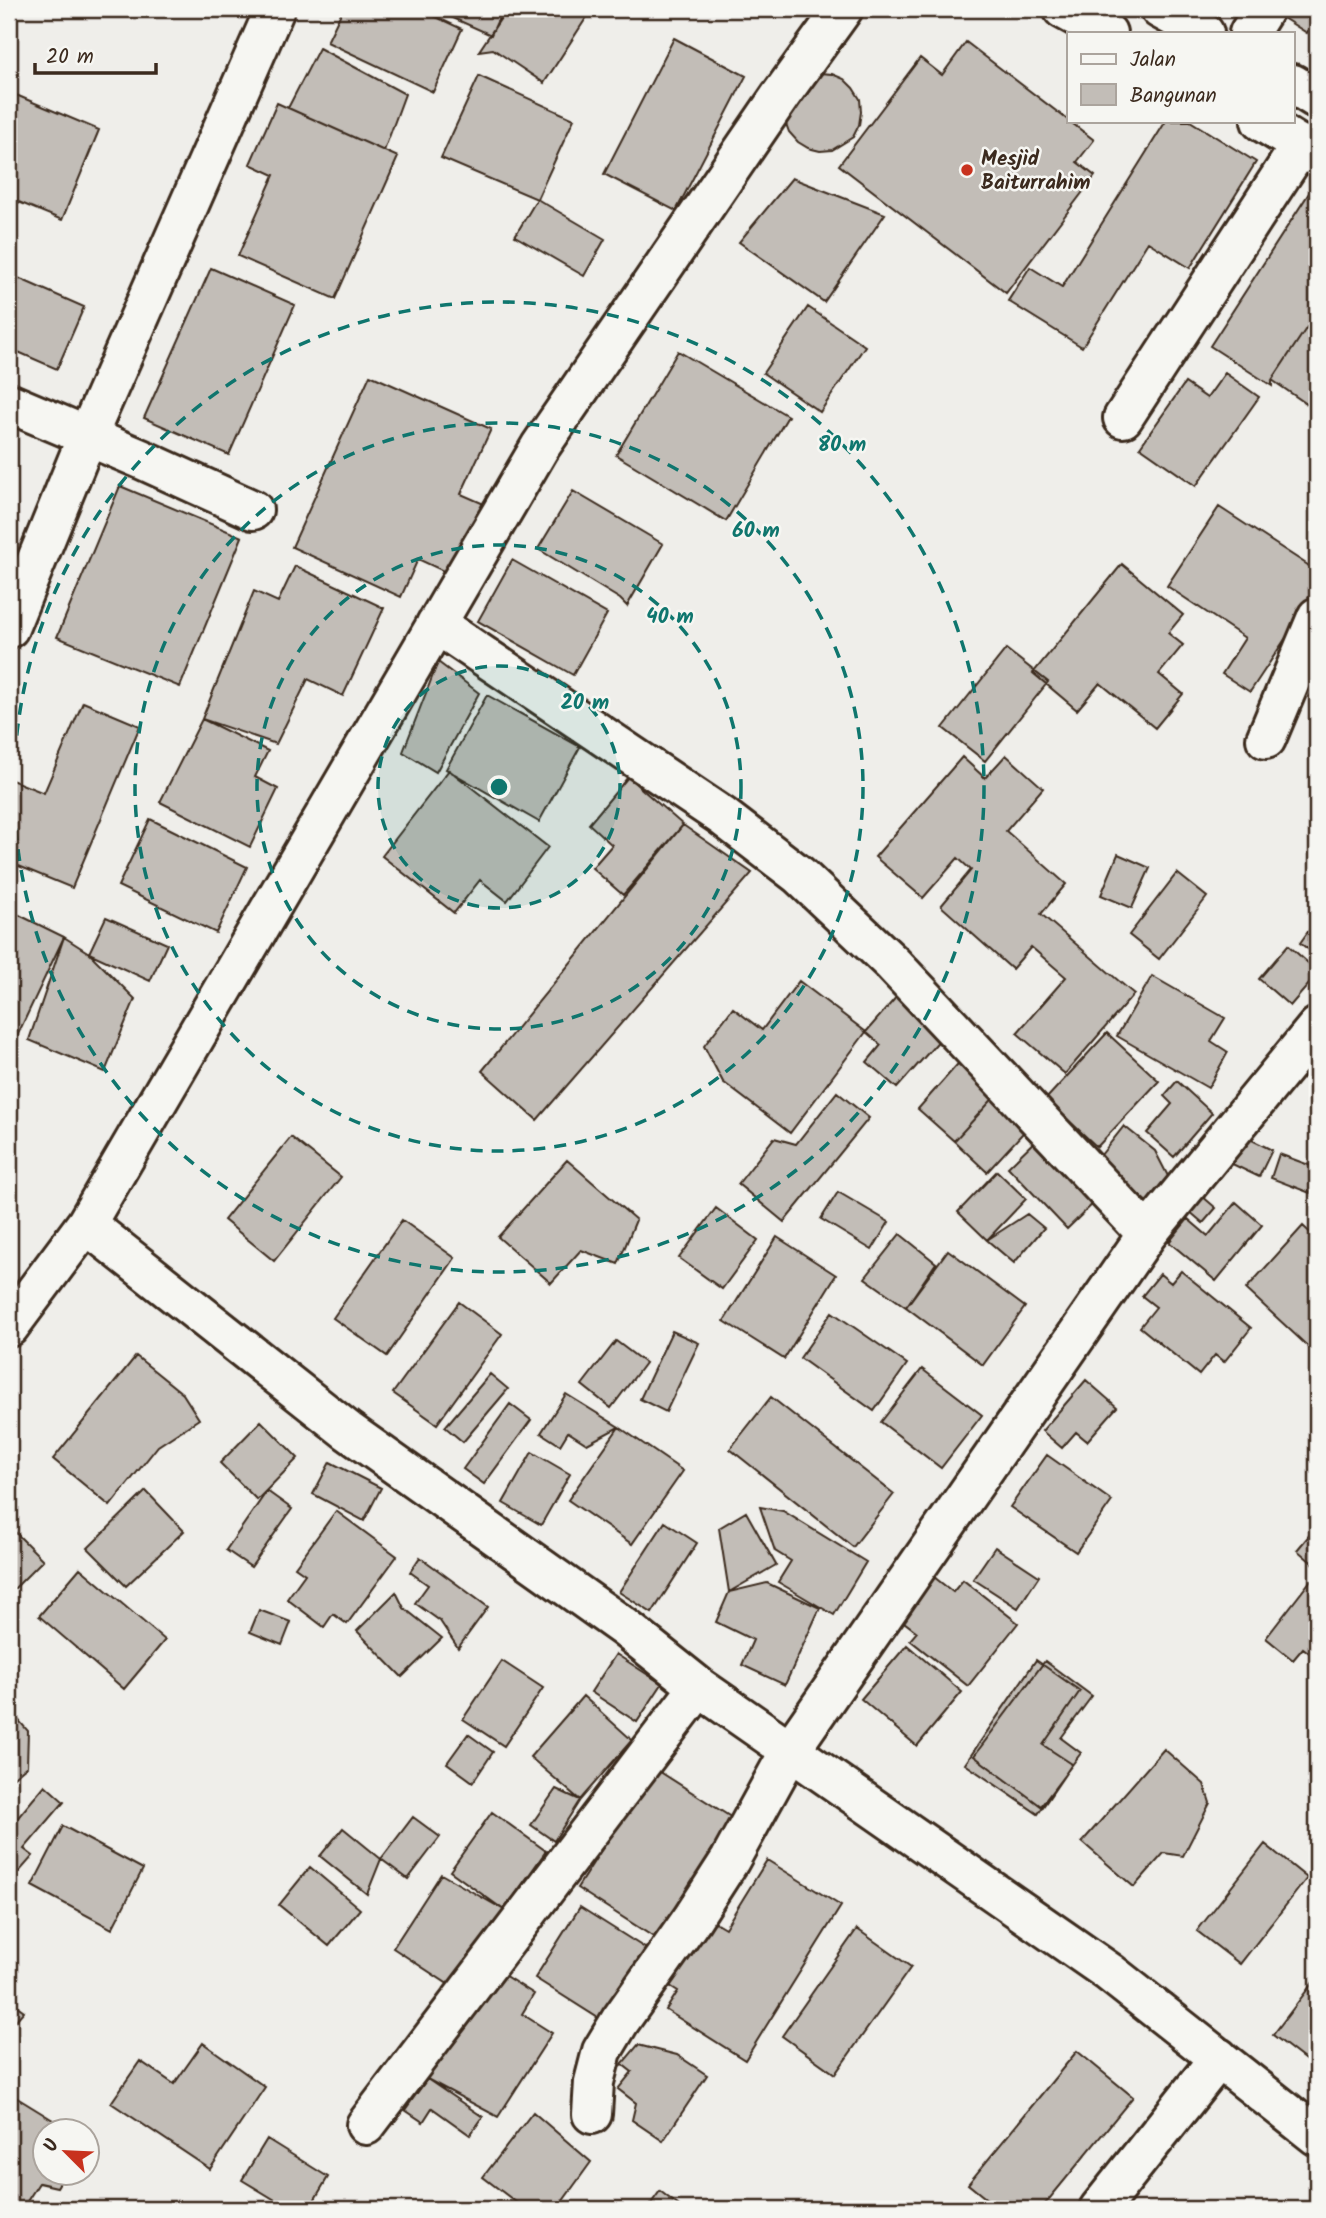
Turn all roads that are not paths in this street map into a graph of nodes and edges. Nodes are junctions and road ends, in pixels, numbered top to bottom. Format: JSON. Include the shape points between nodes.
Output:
{"nodes":[{"id":1,"x":275,"y":9,"type":"edge"},
{"id":2,"x":843,"y":9,"type":"edge"},
{"id":3,"x":1063,"y":9,"type":"edge"},
{"id":4,"x":1160,"y":9,"type":"edge"},
{"id":5,"x":1264,"y":9,"type":"edge"},
{"id":6,"x":1105,"y":32,"type":"edge"},
{"id":7,"x":1202,"y":32,"type":"edge"},
{"id":8,"x":1250,"y":32,"type":"edge"},
{"id":9,"x":1294,"y":86,"type":"edge"},
{"id":10,"x":1317,"y":99,"type":"edge"},
{"id":11,"x":1263,"y":122,"type":"edge"},
{"id":12,"x":1309,"y":150,"type":"edge"},
{"id":13,"x":9,"y":403,"type":"edge"},
{"id":14,"x":1123,"y":418,"type":"dead end"},
{"id":15,"x":87,"y":437,"type":"junction"},
{"id":16,"x":253,"y":510,"type":"dead end"},
{"id":17,"x":1317,"y":617,"type":"edge"},
{"id":18,"x":436,"y":624,"type":"junction"},
{"id":19,"x":9,"y":628,"type":"edge"},
{"id":20,"x":1266,"y":739,"type":"dead end"},
{"id":21,"x":1317,"y":1027,"type":"edge"},
{"id":22,"x":86,"y":1224,"type":"junction"},
{"id":23,"x":1147,"y":1234,"type":"junction"},
{"id":24,"x":9,"y":1327,"type":"edge"},
{"id":25,"x":699,"y":1687,"type":"junction"},
{"id":26,"x":791,"y":1749,"type":"junction"},
{"id":27,"x":1219,"y":2058,"type":"junction"},
{"id":28,"x":592,"y":2114,"type":"dead end"},
{"id":29,"x":366,"y":2125,"type":"dead end"},
{"id":30,"x":1317,"y":2136,"type":"edge"},
{"id":31,"x":1099,"y":2209,"type":"edge"}],
"edges":[{"from":1,"to":15,"type":"street"},
{"from":2,"to":18,"type":"street","via":[[540,447]]},
{"from":3,"to":6,"type":"street"},
{"from":4,"to":7,"type":"street"},
{"from":5,"to":8,"type":"street"},
{"from":9,"to":10,"type":"street"},
{"from":11,"to":12,"type":"street"},
{"from":12,"to":14,"type":"street"},
{"from":13,"to":15,"type":"street"},
{"from":15,"to":16,"type":"street"},
{"from":15,"to":19,"type":"street"},
{"from":17,"to":20,"type":"street"},
{"from":18,"to":22,"type":"street"},
{"from":18,"to":23,"type":"street","via":[[722,816],[799,875],[892,963]]},
{"from":21,"to":23,"type":"street"},
{"from":22,"to":24,"type":"street"},
{"from":22,"to":25,"type":"street","via":[[348,1431],[624,1627]]},
{"from":23,"to":26,"type":"street"},
{"from":25,"to":26,"type":"street"},
{"from":25,"to":29,"type":"street"},
{"from":26,"to":27,"type":"street","via":[[1109,1972]]},
{"from":26,"to":28,"type":"street","via":[[730,1860],[602,2051]]},
{"from":27,"to":30,"type":"street"},
{"from":27,"to":31,"type":"street"}]}
